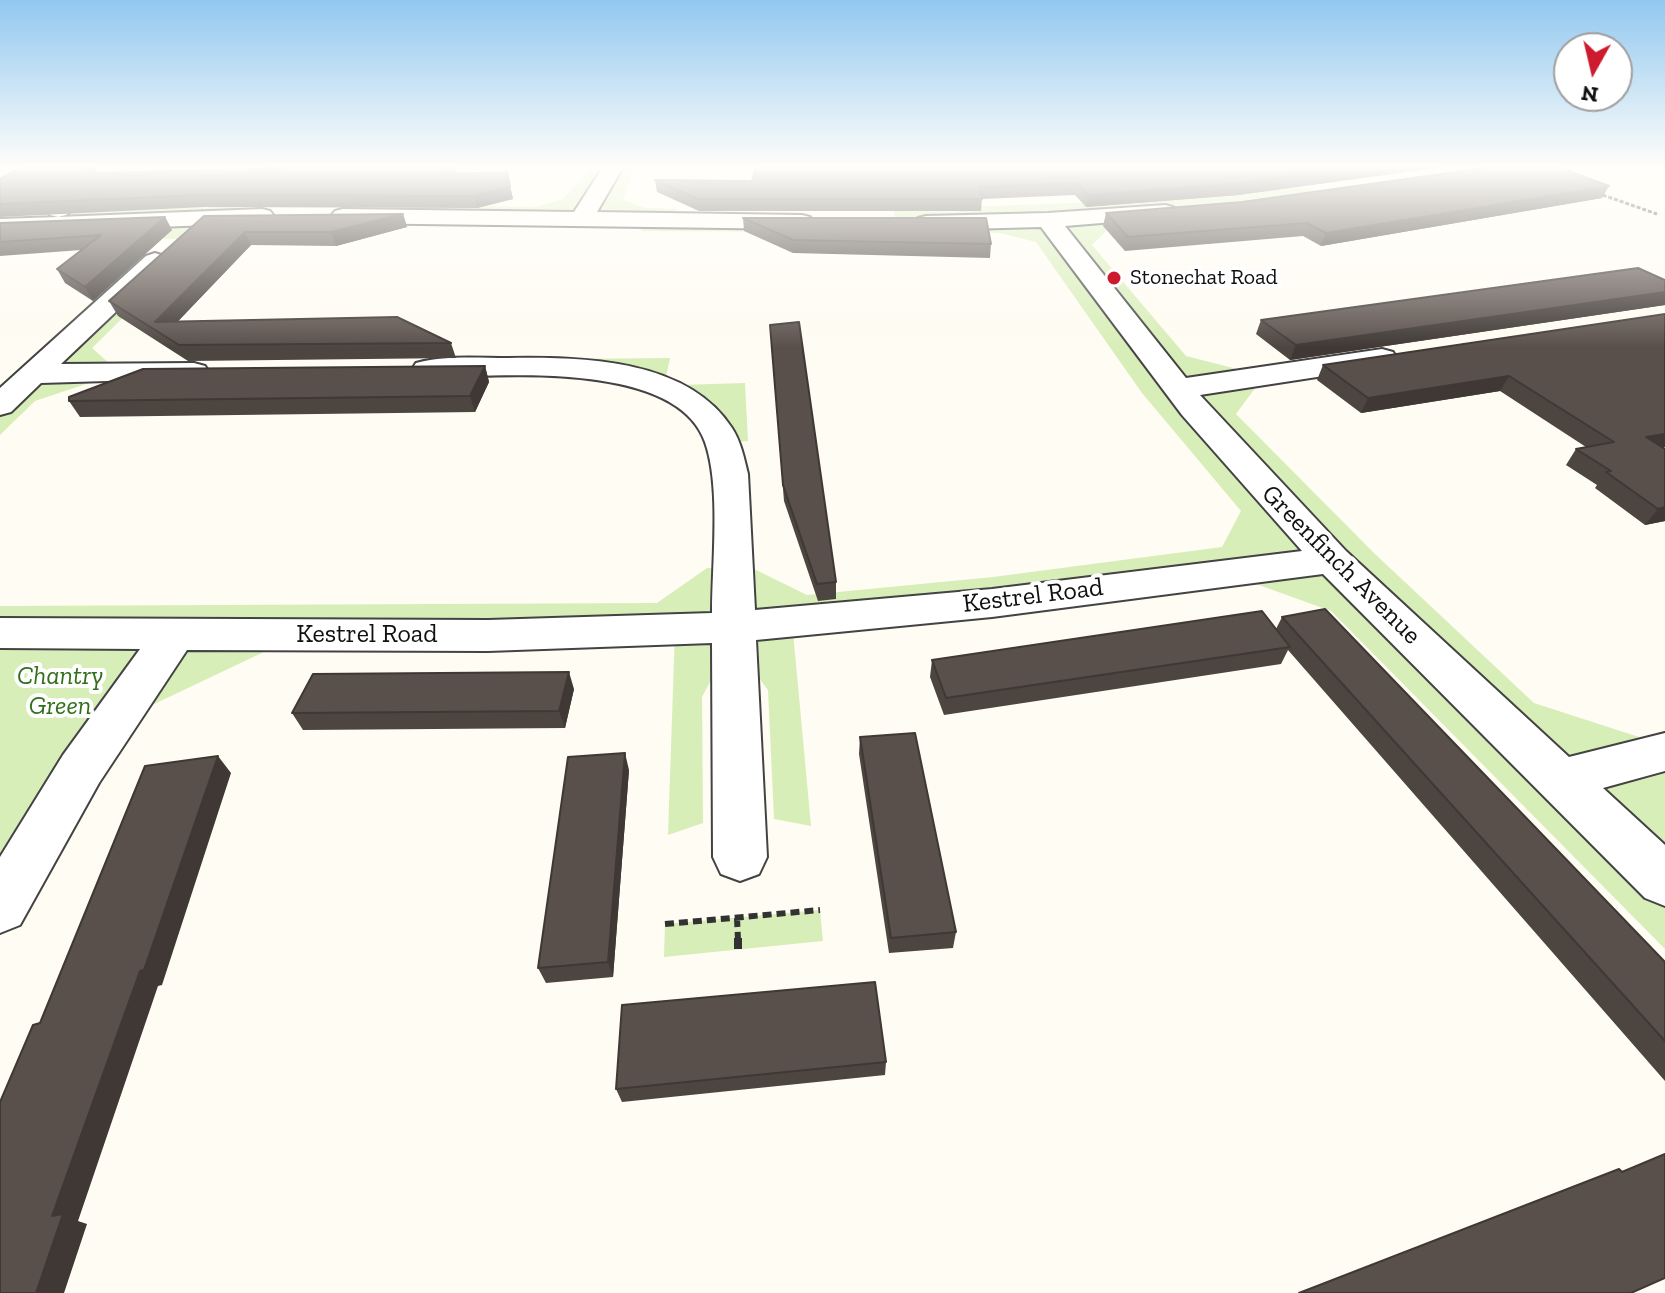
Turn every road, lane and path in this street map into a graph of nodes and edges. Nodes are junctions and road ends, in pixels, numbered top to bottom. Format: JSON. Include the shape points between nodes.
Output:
{"nodes":[{"id":1,"x":194,"y":227,"type":"edge"},
{"id":2,"x":1054,"y":227,"type":"edge"},
{"id":3,"x":1413,"y":353,"type":"edge"},
{"id":4,"x":403,"y":369,"type":"edge"},
{"id":5,"x":217,"y":371,"type":"edge"},
{"id":6,"x":34,"y":374,"type":"junction"},
{"id":7,"x":1178,"y":389,"type":"junction"},
{"id":8,"x":0,"y":405,"type":"edge"},
{"id":9,"x":1332,"y":560,"type":"junction"},
{"id":10,"x":733,"y":625,"type":"junction"},
{"id":11,"x":0,"y":633,"type":"edge"},
{"id":12,"x":173,"y":636,"type":"junction"},
{"id":13,"x":1665,"y":752,"type":"edge"},
{"id":14,"x":1558,"y":780,"type":"junction"},
{"id":15,"x":740,"y":857,"type":"dead end"},
{"id":16,"x":1665,"y":881,"type":"edge"},
{"id":17,"x":0,"y":907,"type":"edge"},
{"id":18,"x":820,"y":910,"type":"dead end"},
{"id":19,"x":737,"y":918,"type":"junction"},
{"id":20,"x":665,"y":924,"type":"dead end"},
{"id":21,"x":738,"y":949,"type":"dead end"}],
"edges":[{"from":1,"to":6,"type":"street"},
{"from":2,"to":7,"type":"street","name":"Greenfinch Avenue"},
{"from":3,"to":7,"type":"street"},
{"from":4,"to":10,"type":"street","via":[[599,371],[669,390],[702,413],[723,443],[730,474]]},
{"from":5,"to":6,"type":"street"},
{"from":6,"to":8,"type":"street"},
{"from":7,"to":9,"type":"street","name":"Greenfinch Avenue"},
{"from":9,"to":10,"type":"street","name":"Kestrel Road","via":[[982,603]]},
{"from":9,"to":14,"type":"street","name":"Greenfinch Avenue"},
{"from":10,"to":12,"type":"street","name":"Kestrel Road","via":[[548,634]]},
{"from":10,"to":15,"type":"street"},
{"from":11,"to":12,"type":"street","name":"Kestrel Road"},
{"from":12,"to":17,"type":"street","via":[[81,769]]},
{"from":13,"to":14,"type":"street"},
{"from":14,"to":16,"type":"street","name":"Greenfinch Avenue"},
{"from":18,"to":19,"type":"path"},
{"from":19,"to":20,"type":"path"},
{"from":19,"to":21,"type":"path"}]}
